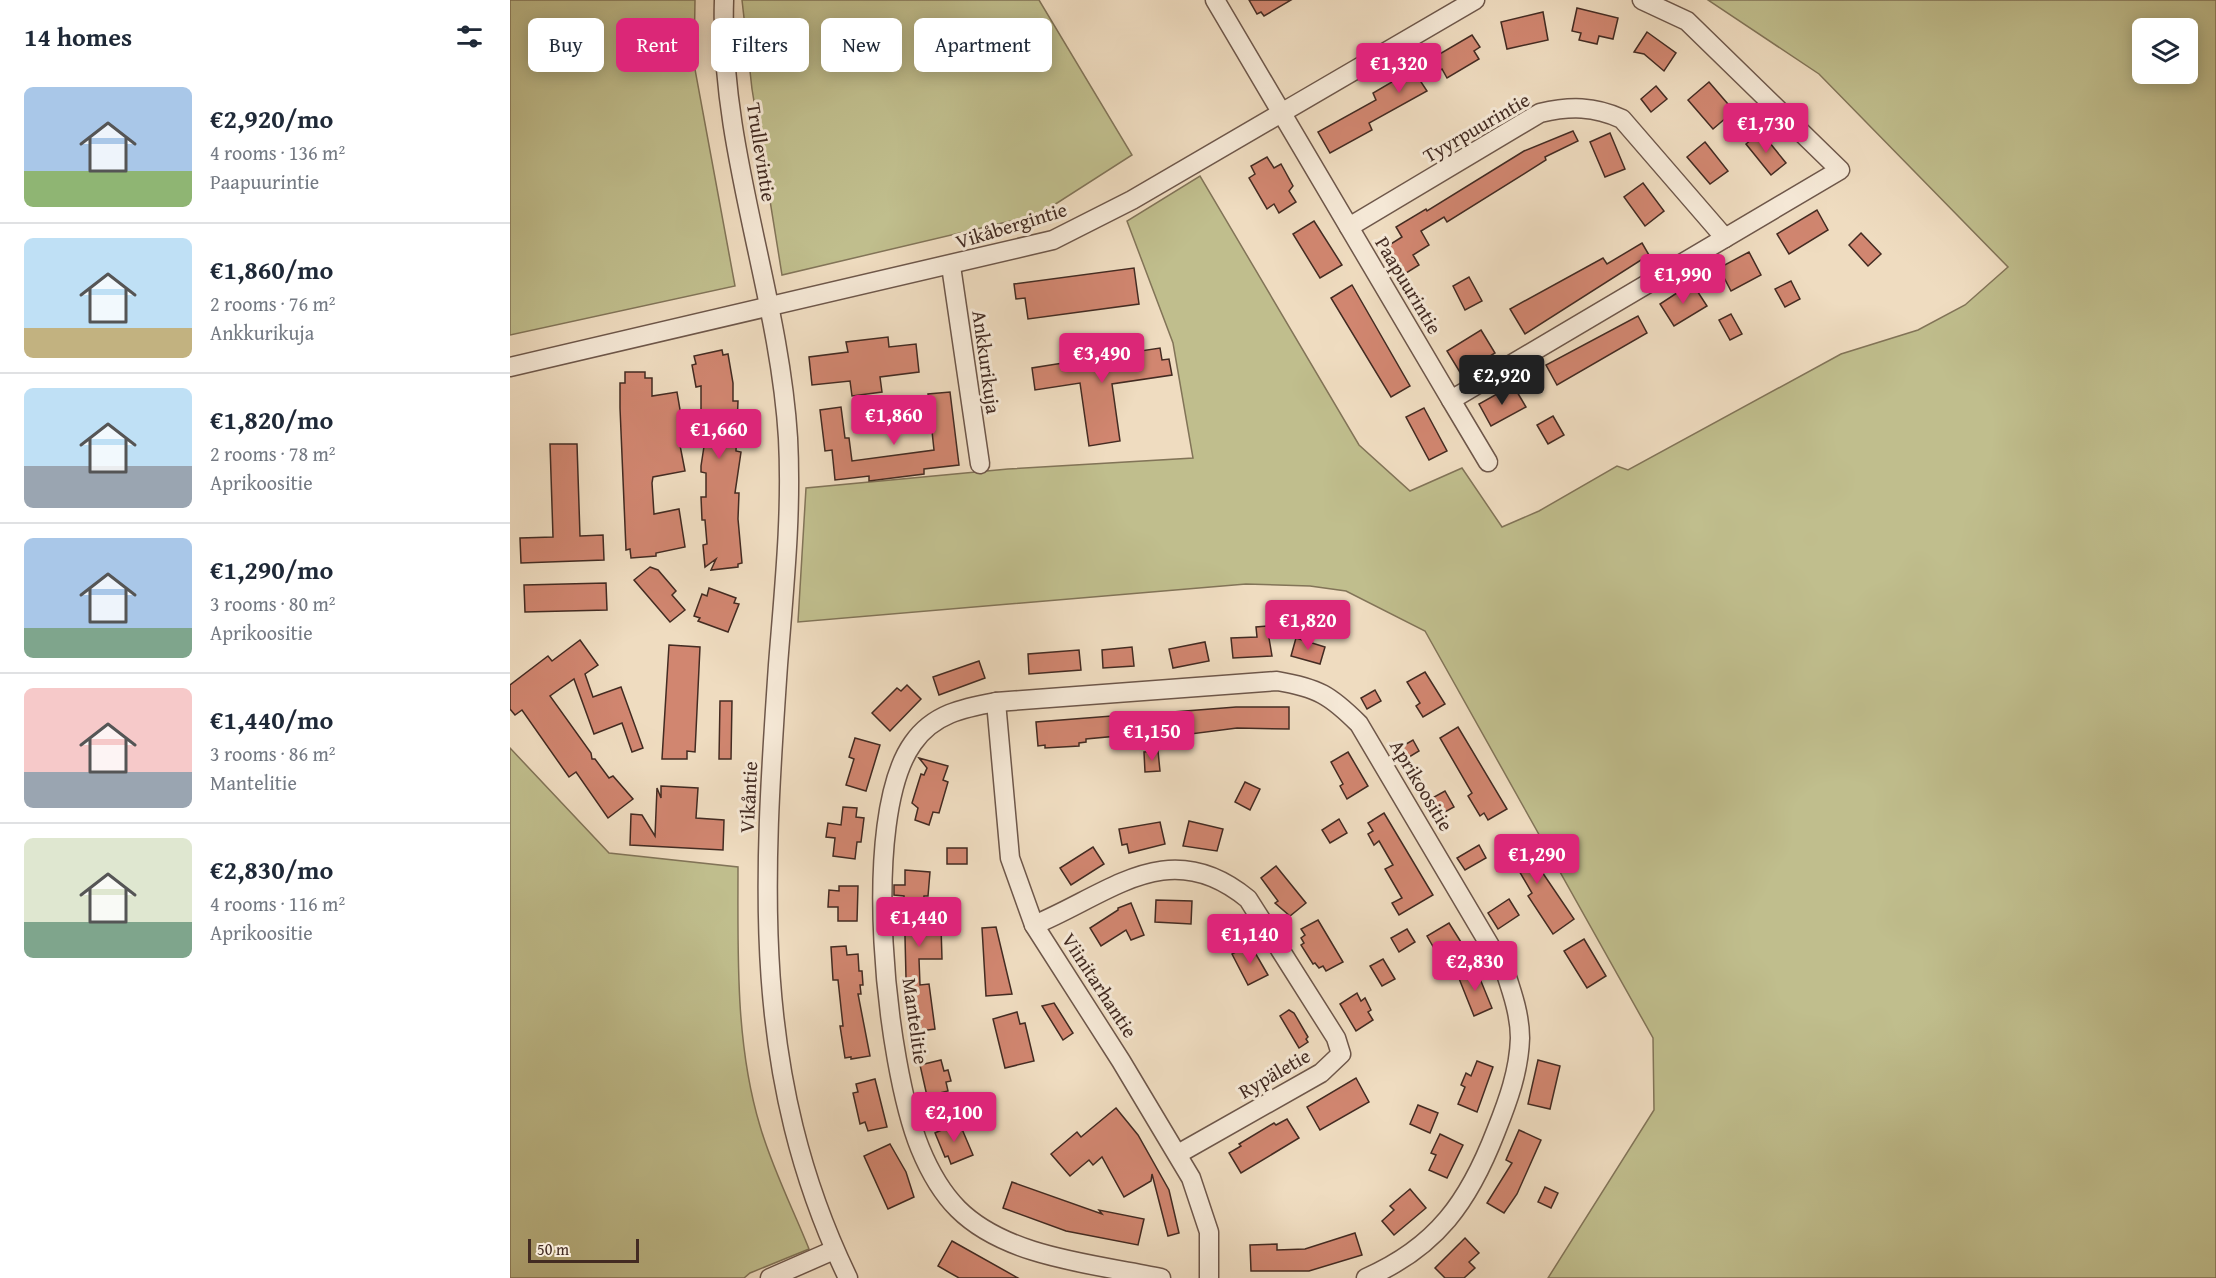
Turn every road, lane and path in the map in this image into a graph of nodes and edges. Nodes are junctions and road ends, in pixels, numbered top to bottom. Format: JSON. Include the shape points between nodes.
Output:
{"nodes":[{"id":1,"x":724,"y":0,"type":"edge"},
{"id":2,"x":1215,"y":0,"type":"edge"},
{"id":3,"x":1475,"y":0,"type":"edge"},
{"id":4,"x":1642,"y":0,"type":"edge"},
{"id":5,"x":1282,"y":112,"type":"junction"},
{"id":6,"x":1349,"y":227,"type":"junction"},
{"id":7,"x":1725,"y":238,"type":"junction"},
{"id":8,"x":951,"y":266,"type":"junction"},
{"id":9,"x":768,"y":309,"type":"junction"},
{"id":10,"x":510,"y":367,"type":"edge"},
{"id":11,"x":1451,"y":400,"type":"junction"},
{"id":12,"x":1488,"y":462,"type":"dead end"},
{"id":13,"x":980,"y":464,"type":"dead end"},
{"id":14,"x":996,"y":702,"type":"junction"},
{"id":15,"x":1034,"y":925,"type":"junction"},
{"id":16,"x":1178,"y":1154,"type":"junction"},
{"id":17,"x":834,"y":1250,"type":"junction"},
{"id":18,"x":770,"y":1278,"type":"edge"},
{"id":19,"x":848,"y":1278,"type":"edge"},
{"id":20,"x":1161,"y":1278,"type":"edge"},
{"id":21,"x":1209,"y":1278,"type":"edge"},
{"id":22,"x":1366,"y":1278,"type":"edge"}],
"edges":[{"from":1,"to":9,"type":"street","name":"Trullevintie","via":[[726,60],[735,129]]},
{"from":2,"to":5,"type":"street","name":"Paapuurintie"},
{"from":3,"to":5,"type":"street","name":"Vikåbergintie"},
{"from":4,"to":7,"type":"street","via":[[1687,21],[1840,170]]},
{"from":5,"to":6,"type":"street","name":"Paapuurintie"},
{"from":5,"to":8,"type":"street","name":"Vikåbergintie","via":[[1068,234]]},
{"from":6,"to":7,"type":"street","name":"Tyyrpuurintie","via":[[1540,113],[1566,108],[1601,110],[1622,119]]},
{"from":6,"to":11,"type":"street","name":"Paapuurintie"},
{"from":7,"to":11,"type":"street"},
{"from":8,"to":9,"type":"street","name":"Vikåbergintie"},
{"from":8,"to":13,"type":"street","name":"Ankkurikuja"},
{"from":9,"to":10,"type":"street","name":"Vikåbergintie"},
{"from":9,"to":17,"type":"street","name":"Vikåntie","via":[[788,435],[789,496],[769,796],[768,957],[772,1010],[793,1126]]},
{"from":11,"to":12,"type":"street","name":"Paapuurintie"},
{"from":14,"to":15,"type":"street","name":"Viinitarhantie","via":[[1010,858]]},
{"from":14,"to":20,"type":"street","name":"Mantelitie","via":[[959,708],[929,726],[904,760],[889,811],[882,891],[883,942],[894,1040],[910,1118],[933,1176],[948,1200],[995,1237],[1021,1247]]},
{"from":14,"to":22,"type":"street","name":"Aprikoositie","via":[[1277,681],[1309,687],[1326,695],[1359,724],[1505,971],[1515,1000],[1520,1037],[1515,1080],[1475,1182],[1459,1206],[1418,1249]]},
{"from":15,"to":16,"type":"street","name":"Viinitarhantie"},
{"from":15,"to":16,"type":"street","name":"Rypäletie","via":[[1143,873],[1194,870],[1233,887],[1248,899],[1336,1038],[1341,1054],[1321,1073]]},
{"from":16,"to":21,"type":"street","name":"Viinitarhantie","via":[[1204,1211],[1209,1232]]},
{"from":17,"to":18,"type":"street"},
{"from":17,"to":19,"type":"street","name":"Vikåntie"}]}
